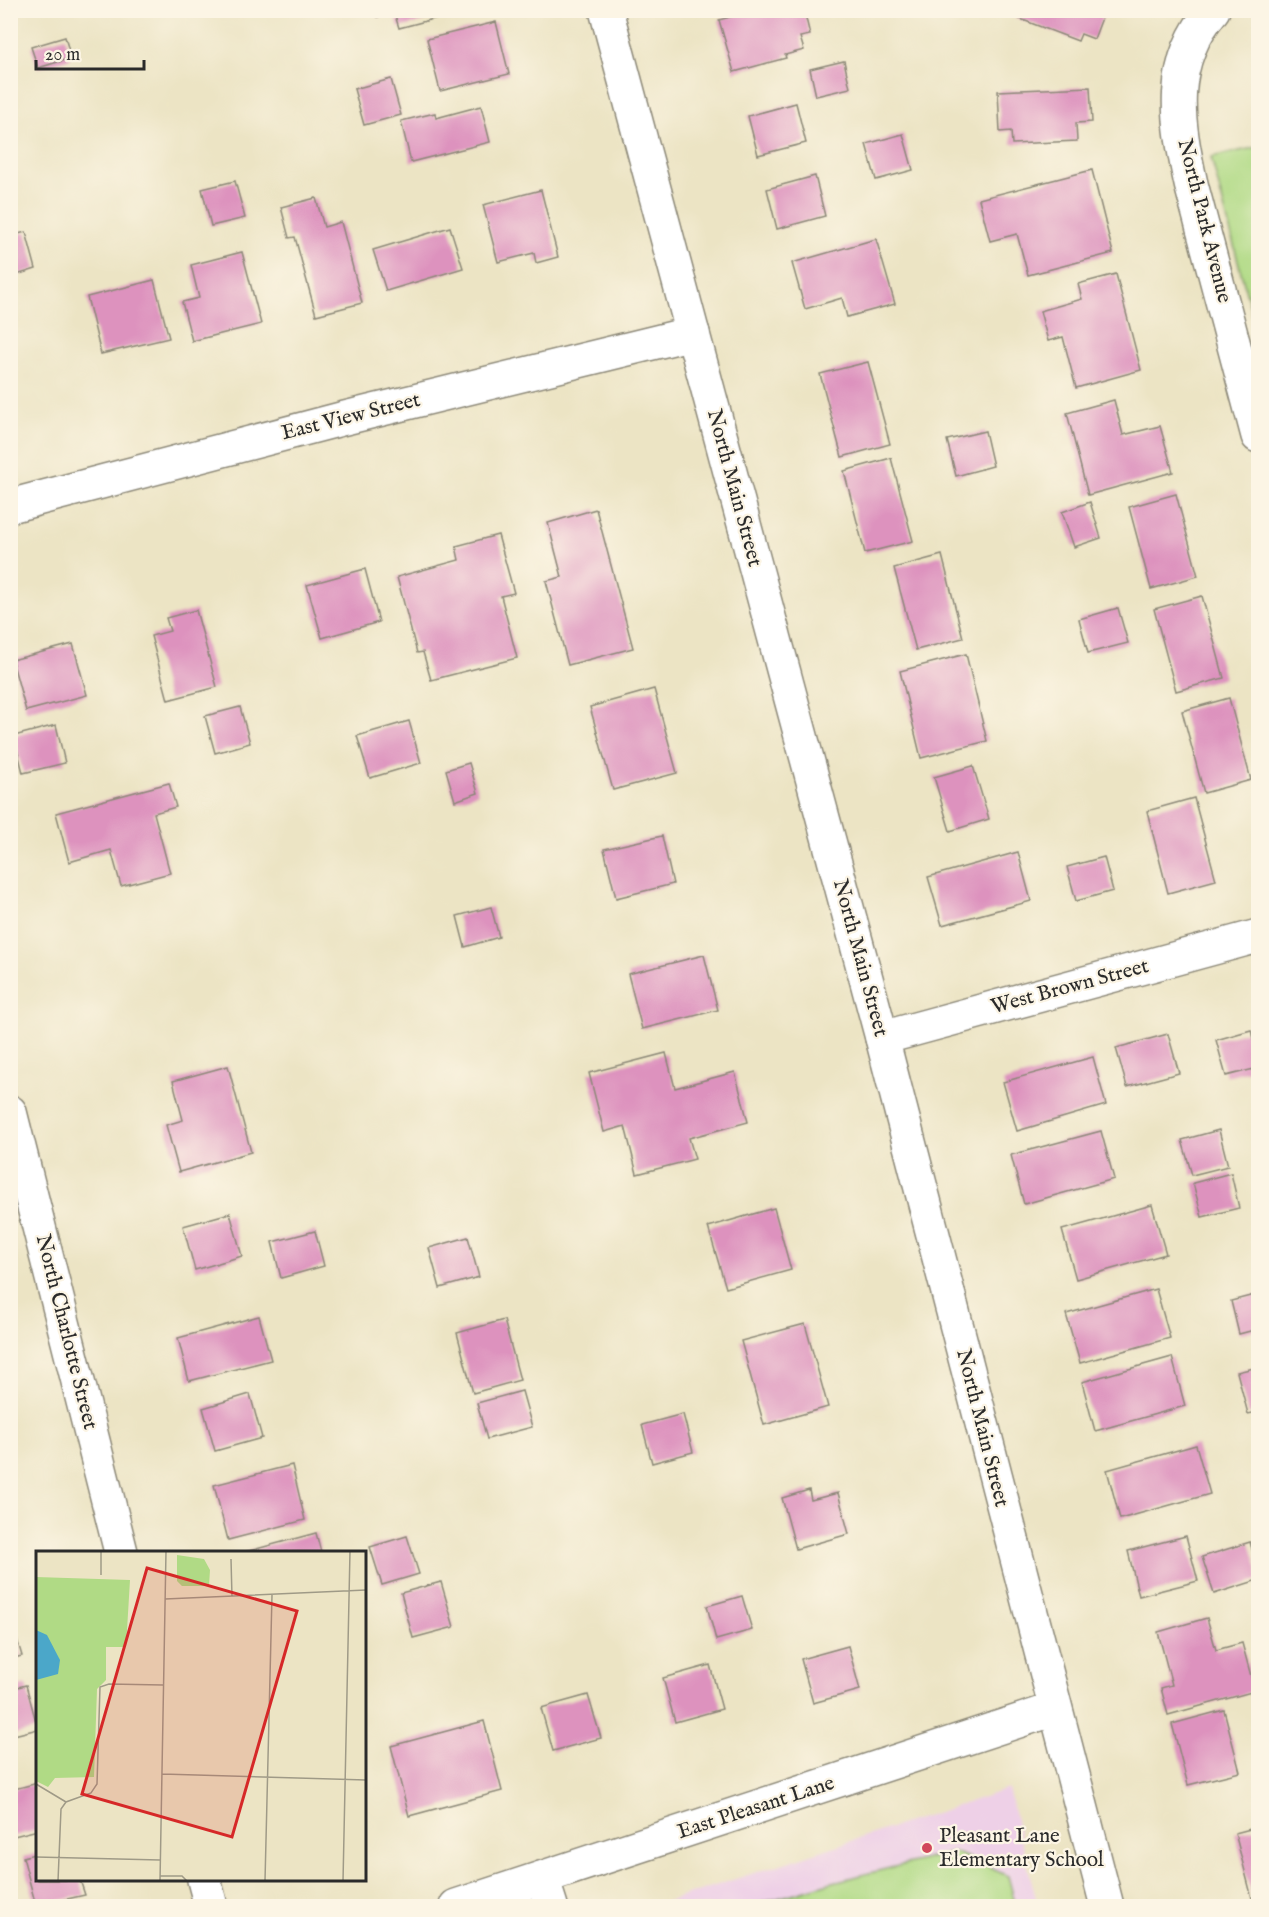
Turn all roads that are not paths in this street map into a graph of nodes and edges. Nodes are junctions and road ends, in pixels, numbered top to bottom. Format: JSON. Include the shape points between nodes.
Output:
{"nodes":[{"id":1,"x":606,"y":10,"type":"edge"},
{"id":2,"x":1213,"y":10,"type":"edge"},
{"id":3,"x":693,"y":333,"type":"junction"},
{"id":4,"x":1258,"y":436,"type":"edge"},
{"id":5,"x":10,"y":506,"type":"edge"},
{"id":6,"x":1258,"y":936,"type":"edge"},
{"id":7,"x":882,"y":1038,"type":"junction"},
{"id":8,"x":10,"y":1112,"type":"edge"},
{"id":9,"x":122,"y":1551,"type":"edge"},
{"id":10,"x":1055,"y":1709,"type":"junction"},
{"id":11,"x":204,"y":1881,"type":"edge"},
{"id":12,"x":547,"y":1892,"type":"edge"},
{"id":13,"x":211,"y":1906,"type":"edge"},
{"id":14,"x":456,"y":1906,"type":"edge"},
{"id":15,"x":1107,"y":1906,"type":"edge"}],
"edges":[{"from":1,"to":3,"type":"street","name":"North Main Street"},
{"from":2,"to":4,"type":"street","name":"North Park Avenue","via":[[1191,41],[1183,64],[1179,112],[1191,184]]},
{"from":3,"to":5,"type":"street","name":"East View Street","via":[[341,419]]},
{"from":3,"to":7,"type":"street","name":"North Main Street"},
{"from":6,"to":7,"type":"street","name":"West Brown Street"},
{"from":7,"to":10,"type":"street","name":"North Main Street"},
{"from":8,"to":9,"type":"street","name":"North Charlotte Street"},
{"from":10,"to":12,"type":"street","name":"East Pleasant Lane"},
{"from":10,"to":15,"type":"street","name":"North Main Street"},
{"from":11,"to":13,"type":"street"},
{"from":12,"to":14,"type":"street","name":"East Pleasant Lane"}]}
